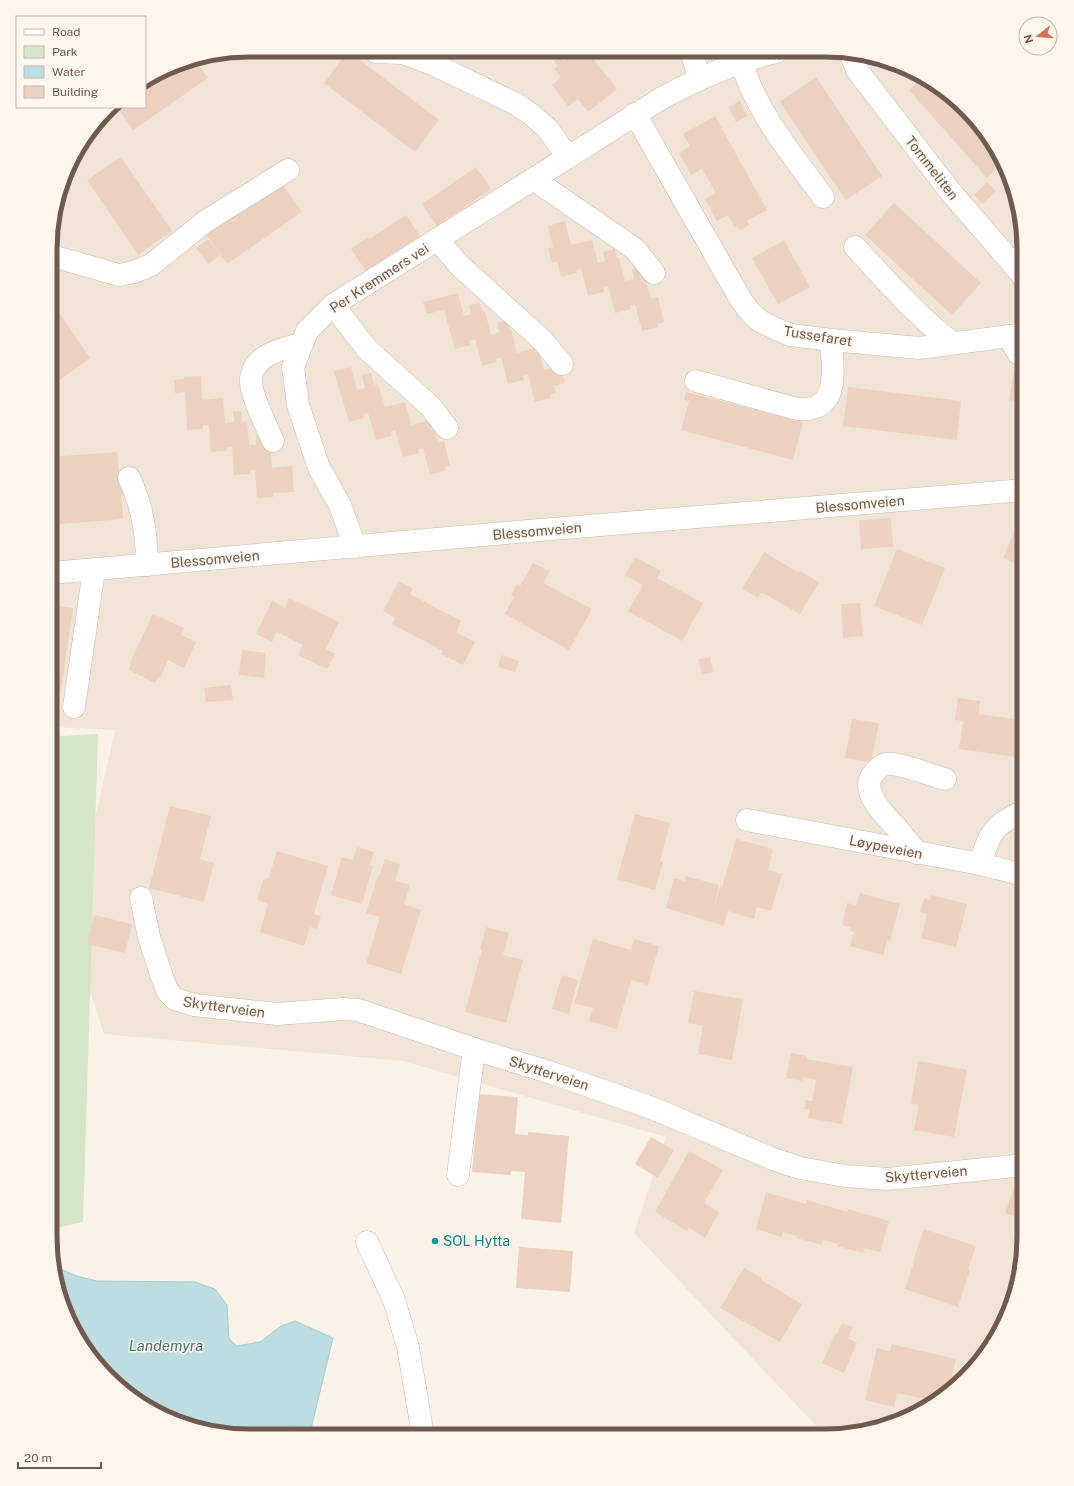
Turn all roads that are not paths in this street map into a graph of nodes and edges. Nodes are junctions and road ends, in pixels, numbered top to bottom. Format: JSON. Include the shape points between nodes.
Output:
{"nodes":[{"id":1,"x":414,"y":57,"type":"edge"},
{"id":2,"x":693,"y":57,"type":"edge"},
{"id":3,"x":754,"y":57,"type":"edge"},
{"id":4,"x":853,"y":59,"type":"edge"},
{"id":5,"x":741,"y":62,"type":"junction"},
{"id":6,"x":699,"y":78,"type":"junction"},
{"id":7,"x":635,"y":114,"type":"junction"},
{"id":8,"x":568,"y":157,"type":"junction"},
{"id":9,"x":288,"y":170,"type":"dead end"},
{"id":10,"x":533,"y":178,"type":"junction"},
{"id":11,"x":823,"y":197,"type":"dead end"},
{"id":12,"x":437,"y":240,"type":"junction"},
{"id":13,"x":855,"y":247,"type":"dead end"},
{"id":14,"x":57,"y":257,"type":"edge"},
{"id":15,"x":1017,"y":269,"type":"edge"},
{"id":16,"x":654,"y":273,"type":"dead end"},
{"id":17,"x":333,"y":305,"type":"junction"},
{"id":18,"x":1017,"y":335,"type":"edge"},
{"id":19,"x":831,"y":340,"type":"junction"},
{"id":20,"x":302,"y":344,"type":"junction"},
{"id":21,"x":953,"y":344,"type":"junction"},
{"id":22,"x":562,"y":364,"type":"dead end"},
{"id":23,"x":696,"y":381,"type":"dead end"},
{"id":24,"x":447,"y":428,"type":"dead end"},
{"id":25,"x":273,"y":441,"type":"dead end"},
{"id":26,"x":130,"y":478,"type":"dead end"},
{"id":27,"x":1017,"y":491,"type":"edge"},
{"id":28,"x":355,"y":547,"type":"junction"},
{"id":29,"x":147,"y":565,"type":"junction"},
{"id":30,"x":94,"y":570,"type":"junction"},
{"id":31,"x":57,"y":573,"type":"edge"},
{"id":32,"x":74,"y":707,"type":"dead end"},
{"id":33,"x":945,"y":779,"type":"dead end"},
{"id":34,"x":1017,"y":815,"type":"edge"},
{"id":35,"x":747,"y":820,"type":"dead end"},
{"id":36,"x":917,"y":853,"type":"junction"},
{"id":37,"x":980,"y":864,"type":"junction"},
{"id":38,"x":1017,"y":873,"type":"edge"},
{"id":39,"x":141,"y":898,"type":"dead end"},
{"id":40,"x":474,"y":1049,"type":"junction"},
{"id":41,"x":1017,"y":1166,"type":"edge"},
{"id":42,"x":458,"y":1175,"type":"dead end"},
{"id":43,"x":367,"y":1242,"type":"dead end"},
{"id":44,"x":422,"y":1429,"type":"edge"}],
"edges":[{"from":1,"to":8,"type":"street","via":[[516,104],[547,128]]},
{"from":2,"to":6,"type":"street"},
{"from":3,"to":5,"type":"street","name":"Per Kremmers vei"},
{"from":4,"to":15,"type":"street","name":"Tommeliten","via":[[857,70],[949,190]]},
{"from":5,"to":6,"type":"street","name":"Per Kremmers vei"},
{"from":5,"to":11,"type":"street","via":[[765,114]]},
{"from":6,"to":7,"type":"street","name":"Per Kremmers vei"},
{"from":7,"to":8,"type":"street","name":"Per Kremmers vei"},
{"from":7,"to":19,"type":"street","name":"Tussefaret","via":[[750,312],[760,321],[791,335]]},
{"from":8,"to":10,"type":"street","name":"Per Kremmers vei"},
{"from":9,"to":14,"type":"street","via":[[206,221],[151,264],[134,272],[119,275]]},
{"from":10,"to":12,"type":"street","name":"Per Kremmers vei"},
{"from":10,"to":16,"type":"street","via":[[635,249]]},
{"from":12,"to":17,"type":"street","name":"Per Kremmers vei"},
{"from":12,"to":22,"type":"street","via":[[459,265],[542,340]]},
{"from":13,"to":21,"type":"street","via":[[914,310]]},
{"from":17,"to":20,"type":"street","name":"Per Kremmers vei","via":[[307,331]]},
{"from":17,"to":24,"type":"street","via":[[367,349],[431,407]]},
{"from":18,"to":21,"type":"street","name":"Tussefaret"},
{"from":19,"to":21,"type":"street","name":"Tussefaret","via":[[919,348]]},
{"from":19,"to":23,"type":"street","via":[[834,374],[831,388],[824,402],[813,408],[797,409]]},
{"from":20,"to":25,"type":"street","via":[[282,348],[262,359],[253,371],[252,390]]},
{"from":20,"to":28,"type":"street","name":"Per Kremmers vei","via":[[293,367],[298,405],[319,468],[340,505]]},
{"from":26,"to":29,"type":"street","via":[[136,491]]},
{"from":27,"to":28,"type":"street","name":"Blessomveien"},
{"from":28,"to":29,"type":"street","name":"Blessomveien"},
{"from":29,"to":30,"type":"street","name":"Blessomveien"},
{"from":30,"to":31,"type":"street","name":"Blessomveien"},
{"from":30,"to":32,"type":"street"},
{"from":33,"to":36,"type":"street","via":[[890,764],[880,765],[872,775],[869,787],[872,798],[883,815]]},
{"from":34,"to":37,"type":"street","via":[[1001,823],[992,832]]},
{"from":35,"to":36,"type":"street","name":"Løypeveien"},
{"from":36,"to":37,"type":"street","name":"Løypeveien"},
{"from":37,"to":38,"type":"street","name":"Løypeveien"},
{"from":39,"to":40,"type":"street","name":"Skytterveien","via":[[149,937],[162,977],[168,992],[175,999],[194,1005],[276,1014],[358,1010]]},
{"from":40,"to":41,"type":"street","name":"Skytterveien","via":[[652,1108],[800,1168],[845,1176],[888,1179]]},
{"from":40,"to":42,"type":"street"},
{"from":43,"to":44,"type":"street","via":[[394,1300],[408,1347]]}]}
